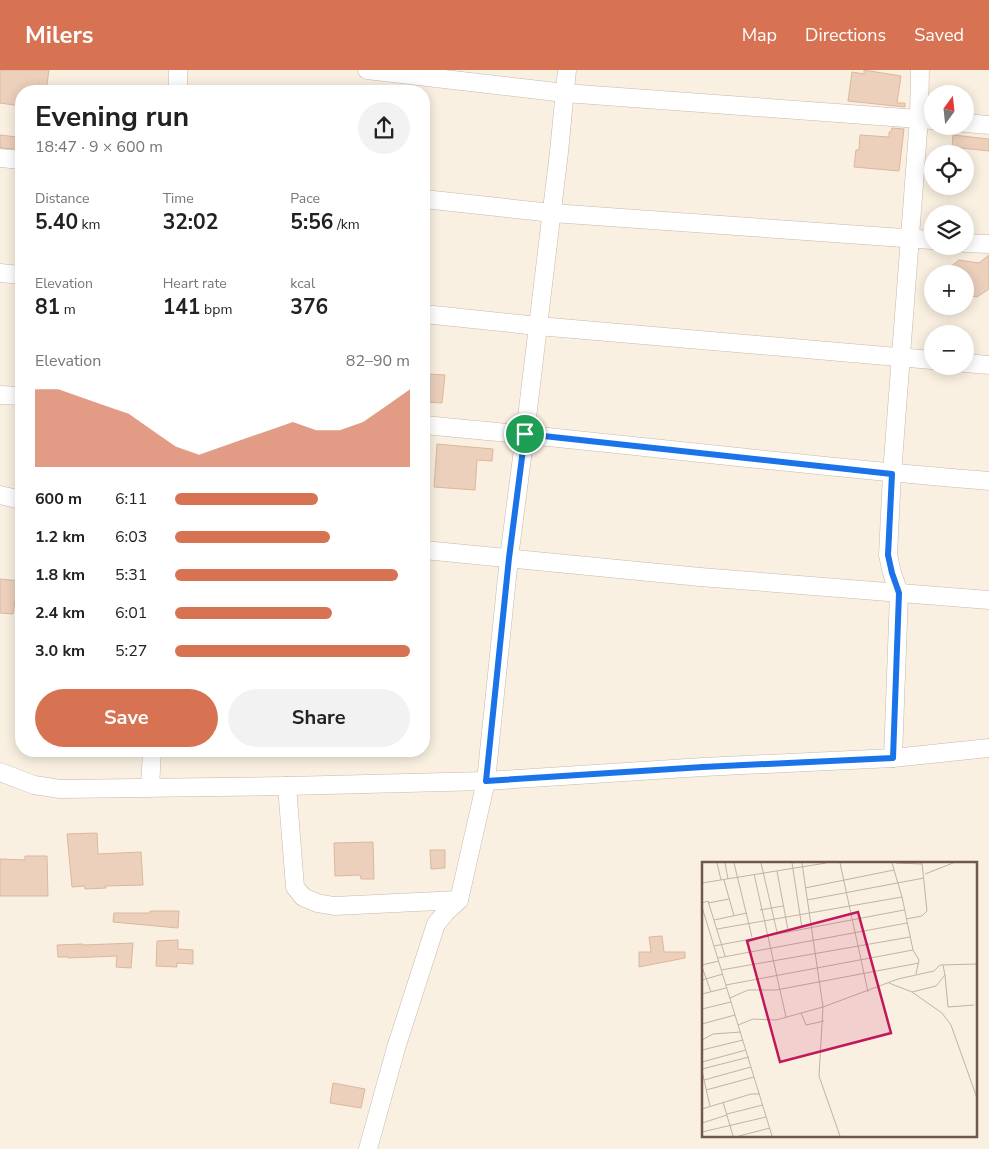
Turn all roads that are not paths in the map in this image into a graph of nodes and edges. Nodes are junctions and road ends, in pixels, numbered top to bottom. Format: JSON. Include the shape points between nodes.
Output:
{"nodes":[{"id":1,"x":178,"y":70,"type":"edge"},
{"id":2,"x":367,"y":70,"type":"edge"},
{"id":3,"x":568,"y":70,"type":"edge"},
{"id":4,"x":920,"y":70,"type":"edge"},
{"id":5,"x":484,"y":77,"type":"edge"},
{"id":6,"x":178,"y":85,"type":"edge"},
{"id":7,"x":565,"y":93,"type":"junction"},
{"id":8,"x":924,"y":103,"type":"edge"},
{"id":9,"x":924,"y":119,"type":"edge"},
{"id":10,"x":974,"y":124,"type":"edge"},
{"id":11,"x":989,"y":125,"type":"edge"},
{"id":12,"x":924,"y":134,"type":"edge"},
{"id":13,"x":0,"y":158,"type":"edge"},
{"id":14,"x":15,"y":159,"type":"edge"},
{"id":15,"x":430,"y":200,"type":"edge"},
{"id":16,"x":552,"y":214,"type":"junction"},
{"id":17,"x":910,"y":239,"type":"junction"},
{"id":18,"x":924,"y":240,"type":"edge"},
{"id":19,"x":974,"y":243,"type":"edge"},
{"id":20,"x":989,"y":244,"type":"edge"},
{"id":21,"x":0,"y":273,"type":"edge"},
{"id":22,"x":15,"y":274,"type":"edge"},
{"id":23,"x":430,"y":315,"type":"edge"},
{"id":24,"x":538,"y":326,"type":"junction"},
{"id":25,"x":902,"y":358,"type":"junction"},
{"id":26,"x":924,"y":359,"type":"edge"},
{"id":27,"x":974,"y":364,"type":"edge"},
{"id":28,"x":989,"y":365,"type":"edge"},
{"id":29,"x":0,"y":395,"type":"edge"},
{"id":30,"x":15,"y":396,"type":"edge"},
{"id":31,"x":430,"y":426,"type":"edge"},
{"id":32,"x":525,"y":434,"type":"junction"},
{"id":33,"x":892,"y":474,"type":"junction"},
{"id":34,"x":989,"y":481,"type":"edge"},
{"id":35,"x":0,"y":495,"type":"edge"},
{"id":36,"x":15,"y":499,"type":"edge"},
{"id":37,"x":430,"y":551,"type":"edge"},
{"id":38,"x":509,"y":558,"type":"junction"},
{"id":39,"x":899,"y":593,"type":"junction"},
{"id":40,"x":989,"y":600,"type":"edge"},
{"id":41,"x":989,"y":748,"type":"edge"},
{"id":42,"x":152,"y":757,"type":"edge"},
{"id":43,"x":893,"y":758,"type":"junction"},
{"id":44,"x":0,"y":772,"type":"edge"},
{"id":45,"x":486,"y":781,"type":"junction"},
{"id":46,"x":287,"y":786,"type":"junction"},
{"id":47,"x":150,"y":788,"type":"junction"},
{"id":48,"x":459,"y":900,"type":"junction"},
{"id":49,"x":368,"y":1149,"type":"edge"}],
"edges":[{"from":1,"to":6,"type":"street"},
{"from":2,"to":5,"type":"street"},
{"from":3,"to":7,"type":"street"},
{"from":4,"to":8,"type":"street"},
{"from":5,"to":7,"type":"street"},
{"from":7,"to":9,"type":"street"},
{"from":7,"to":16,"type":"street"},
{"from":10,"to":11,"type":"street"},
{"from":12,"to":17,"type":"street"},
{"from":13,"to":14,"type":"street"},
{"from":15,"to":16,"type":"street"},
{"from":16,"to":17,"type":"street"},
{"from":16,"to":24,"type":"street"},
{"from":17,"to":18,"type":"street"},
{"from":17,"to":25,"type":"street"},
{"from":19,"to":20,"type":"street"},
{"from":21,"to":22,"type":"street"},
{"from":23,"to":24,"type":"street"},
{"from":24,"to":25,"type":"street"},
{"from":24,"to":32,"type":"street"},
{"from":25,"to":26,"type":"street"},
{"from":25,"to":33,"type":"street"},
{"from":27,"to":28,"type":"street"},
{"from":29,"to":30,"type":"street"},
{"from":31,"to":32,"type":"street"},
{"from":32,"to":33,"type":"street"},
{"from":32,"to":38,"type":"street"},
{"from":33,"to":34,"type":"street"},
{"from":33,"to":39,"type":"street","via":[[888,555]]},
{"from":35,"to":36,"type":"street"},
{"from":37,"to":38,"type":"street"},
{"from":38,"to":39,"type":"street"},
{"from":38,"to":45,"type":"street"},
{"from":39,"to":40,"type":"street"},
{"from":39,"to":43,"type":"street"},
{"from":41,"to":43,"type":"street"},
{"from":42,"to":47,"type":"street"},
{"from":43,"to":45,"type":"street"},
{"from":44,"to":47,"type":"street","via":[[34,785],[60,789]]},
{"from":45,"to":46,"type":"street"},
{"from":45,"to":48,"type":"street"},
{"from":46,"to":47,"type":"street"},
{"from":46,"to":48,"type":"street","via":[[295,887],[303,897],[334,906]]},
{"from":48,"to":49,"type":"street","via":[[436,924]]}]}
